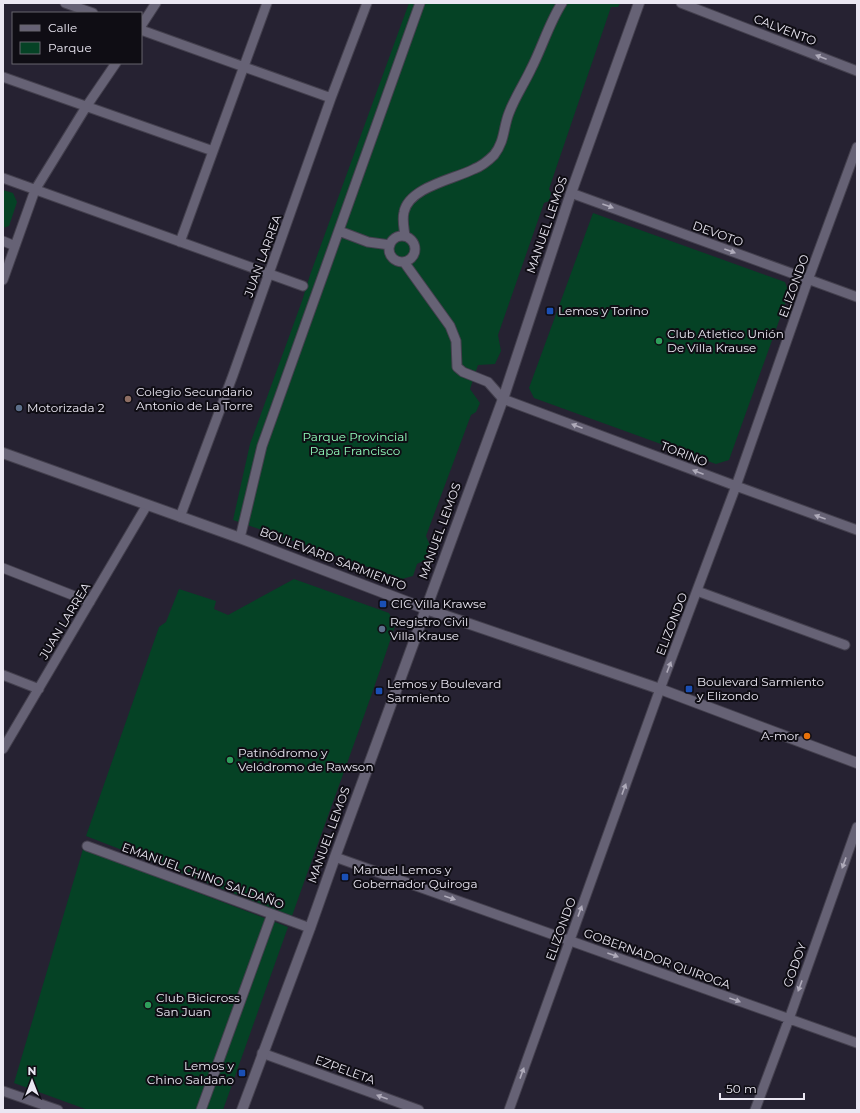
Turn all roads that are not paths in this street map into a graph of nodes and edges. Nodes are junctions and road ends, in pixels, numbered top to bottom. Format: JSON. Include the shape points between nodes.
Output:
{"nodes":[{"id":1,"x":64,"y":3,"type":"edge"},
{"id":2,"x":156,"y":3,"type":"edge"},
{"id":3,"x":267,"y":3,"type":"edge"},
{"id":4,"x":367,"y":3,"type":"edge"},
{"id":5,"x":420,"y":3,"type":"edge"},
{"id":6,"x":562,"y":3,"type":"edge"},
{"id":7,"x":639,"y":3,"type":"edge"},
{"id":8,"x":681,"y":3,"type":"edge"},
{"id":9,"x":90,"y":12,"type":"edge"},
{"id":10,"x":142,"y":24,"type":"edge"},
{"id":11,"x":142,"y":30,"type":"edge"},
{"id":12,"x":115,"y":64,"type":"edge"},
{"id":13,"x":244,"y":67,"type":"junction"},
{"id":14,"x":857,"y":71,"type":"edge"},
{"id":15,"x":3,"y":77,"type":"edge"},
{"id":16,"x":331,"y":98,"type":"junction"},
{"id":17,"x":86,"y":107,"type":"junction"},
{"id":18,"x":857,"y":147,"type":"edge"},
{"id":19,"x":213,"y":151,"type":"junction"},
{"id":20,"x":3,"y":178,"type":"edge"},
{"id":21,"x":35,"y":190,"type":"junction"},
{"id":22,"x":571,"y":193,"type":"junction"},
{"id":23,"x":339,"y":232,"type":"junction"},
{"id":24,"x":406,"y":236,"type":"junction"},
{"id":25,"x":3,"y":241,"type":"edge"},
{"id":26,"x":180,"y":242,"type":"junction"},
{"id":27,"x":390,"y":245,"type":"junction"},
{"id":28,"x":15,"y":246,"type":"junction"},
{"id":29,"x":404,"y":262,"type":"junction"},
{"id":30,"x":269,"y":274,"type":"junction"},
{"id":31,"x":3,"y":280,"type":"edge"},
{"id":32,"x":808,"y":280,"type":"junction"},
{"id":33,"x":303,"y":286,"type":"dead end"},
{"id":34,"x":857,"y":297,"type":"edge"},
{"id":35,"x":503,"y":399,"type":"junction"},
{"id":36,"x":3,"y":454,"type":"edge"},
{"id":37,"x":736,"y":486,"type":"junction"},
{"id":38,"x":147,"y":505,"type":"junction"},
{"id":39,"x":180,"y":517,"type":"junction"},
{"id":40,"x":857,"y":530,"type":"edge"},
{"id":41,"x":240,"y":538,"type":"junction"},
{"id":42,"x":3,"y":568,"type":"edge"},
{"id":43,"x":697,"y":591,"type":"junction"},
{"id":44,"x":90,"y":602,"type":"junction"},
{"id":45,"x":426,"y":609,"type":"junction"},
{"id":46,"x":845,"y":646,"type":"dead end"},
{"id":47,"x":3,"y":675,"type":"edge"},
{"id":48,"x":39,"y":689,"type":"junction"},
{"id":49,"x":660,"y":689,"type":"junction"},
{"id":50,"x":3,"y":749,"type":"edge"},
{"id":51,"x":857,"y":763,"type":"edge"},
{"id":52,"x":857,"y":827,"type":"edge"},
{"id":53,"x":87,"y":846,"type":"dead end"},
{"id":54,"x":334,"y":857,"type":"junction"},
{"id":55,"x":272,"y":914,"type":"junction"},
{"id":56,"x":310,"y":928,"type":"junction"},
{"id":57,"x":570,"y":940,"type":"junction"},
{"id":58,"x":789,"y":1019,"type":"junction"},
{"id":59,"x":857,"y":1043,"type":"edge"},
{"id":60,"x":262,"y":1053,"type":"junction"},
{"id":61,"x":3,"y":1090,"type":"edge"},
{"id":62,"x":58,"y":1110,"type":"edge"},
{"id":63,"x":201,"y":1110,"type":"edge"},
{"id":64,"x":242,"y":1110,"type":"edge"},
{"id":65,"x":419,"y":1110,"type":"edge"},
{"id":66,"x":509,"y":1110,"type":"edge"},
{"id":67,"x":755,"y":1110,"type":"edge"}],
"edges":[{"from":1,"to":9,"type":"street"},
{"from":2,"to":10,"type":"street"},
{"from":3,"to":13,"type":"street"},
{"from":4,"to":16,"type":"street","name":"JUAN LARREA"},
{"from":5,"to":23,"type":"street"},
{"from":6,"to":24,"type":"street","via":[[509,113],[500,146],[485,164],[429,187],[411,199],[406,205],[403,217]]},
{"from":7,"to":22,"type":"main road","name":"MANUEL LEMOS"},
{"from":14,"to":8,"type":"street","name":"CALVENTO","one_way":true},
{"from":11,"to":13,"type":"street"},
{"from":12,"to":17,"type":"street"},
{"from":13,"to":16,"type":"street"},
{"from":13,"to":19,"type":"street"},
{"from":15,"to":17,"type":"street"},
{"from":16,"to":30,"type":"street","name":"JUAN LARREA"},
{"from":17,"to":19,"type":"street"},
{"from":17,"to":21,"type":"street"},
{"from":18,"to":32,"type":"street","name":"ELIZONDO"},
{"from":19,"to":26,"type":"street"},
{"from":20,"to":21,"type":"street"},
{"from":21,"to":26,"type":"street"},
{"from":21,"to":28,"type":"street"},
{"from":22,"to":32,"type":"street","name":"DEVOTO","one_way":true},
{"from":22,"to":35,"type":"main road","name":"MANUEL LEMOS"},
{"from":23,"to":27,"type":"street","via":[[368,242]]},
{"from":23,"to":41,"type":"street","via":[[262,446]]},
{"from":24,"to":27,"type":"street","via":[[394,238]]},
{"from":24,"to":29,"type":"street","via":[[413,241],[415,250],[412,258]]},
{"from":25,"to":28,"type":"street"},
{"from":26,"to":30,"type":"street"},
{"from":27,"to":29,"type":"street","via":[[392,257]]},
{"from":28,"to":31,"type":"street"},
{"from":29,"to":35,"type":"street","via":[[450,326],[456,341],[458,367],[463,372],[488,382]]},
{"from":30,"to":33,"type":"street"},
{"from":30,"to":39,"type":"street","name":"JUAN LARREA"},
{"from":32,"to":34,"type":"street","name":"DEVOTO"},
{"from":32,"to":37,"type":"street","name":"ELIZONDO"},
{"from":37,"to":35,"type":"street","name":"TORINO","one_way":true},
{"from":35,"to":45,"type":"main road","name":"MANUEL LEMOS"},
{"from":36,"to":38,"type":"main road","name":"BOULEVARD SARMIENTO"},
{"from":40,"to":37,"type":"street","name":"TORINO","one_way":true},
{"from":37,"to":43,"type":"street","name":"ELIZONDO"},
{"from":38,"to":39,"type":"main road","name":"BOULEVARD SARMIENTO"},
{"from":38,"to":44,"type":"street","name":"JUAN LARREA"},
{"from":39,"to":41,"type":"main road","name":"BOULEVARD SARMIENTO"},
{"from":41,"to":45,"type":"main road","name":"BOULEVARD SARMIENTO"},
{"from":42,"to":44,"type":"street"},
{"from":43,"to":46,"type":"street"},
{"from":49,"to":43,"type":"street","name":"ELIZONDO","one_way":true},
{"from":44,"to":48,"type":"street","name":"JUAN LARREA"},
{"from":45,"to":49,"type":"main road","name":"BOULEVARD SARMIENTO"},
{"from":45,"to":54,"type":"main road","name":"MANUEL LEMOS"},
{"from":47,"to":48,"type":"street"},
{"from":48,"to":50,"type":"street","name":"JUAN LARREA"},
{"from":49,"to":51,"type":"main road","name":"BOULEVARD SARMIENTO"},
{"from":57,"to":49,"type":"street","name":"ELIZONDO","one_way":true},
{"from":52,"to":58,"type":"street","name":"GODOY","one_way":true},
{"from":53,"to":55,"type":"street","name":"EMANUEL CHINO SALDAÑO"},
{"from":54,"to":56,"type":"main road","name":"MANUEL LEMOS"},
{"from":54,"to":57,"type":"street","name":"GOBERNADOR QUIROGA","one_way":true},
{"from":55,"to":56,"type":"street","name":"EMANUEL CHINO SALDAÑO"},
{"from":55,"to":63,"type":"street"},
{"from":56,"to":60,"type":"main road","name":"MANUEL LEMOS"},
{"from":57,"to":58,"type":"street","name":"GOBERNADOR QUIROGA","one_way":true},
{"from":66,"to":57,"type":"street","name":"ELIZONDO","one_way":true},
{"from":58,"to":59,"type":"street","name":"GOBERNADOR QUIROGA"},
{"from":58,"to":67,"type":"street","name":"GODOY"},
{"from":60,"to":64,"type":"main road","name":"MANUEL LEMOS"},
{"from":65,"to":60,"type":"street","name":"EZPELETA","one_way":true},
{"from":61,"to":62,"type":"street"}]}
